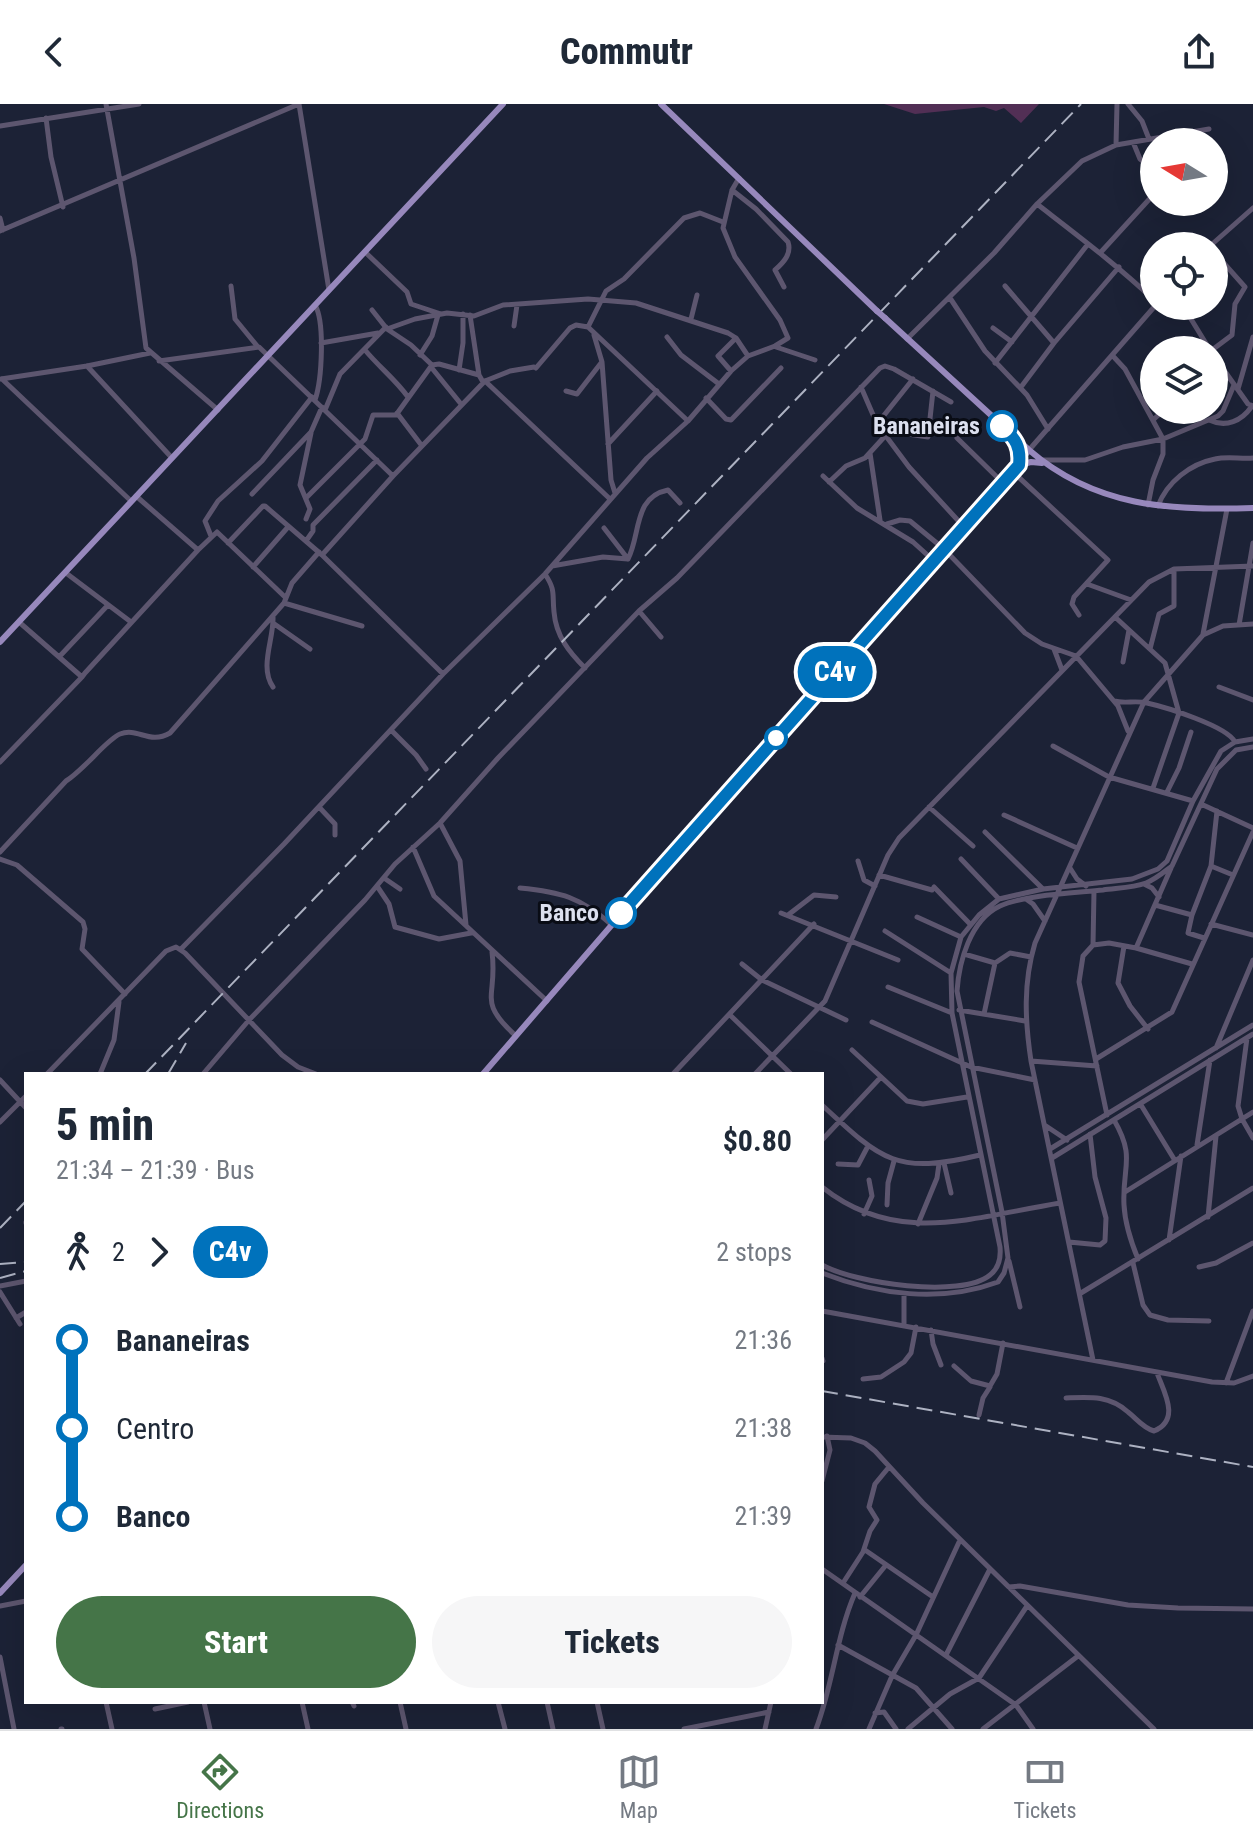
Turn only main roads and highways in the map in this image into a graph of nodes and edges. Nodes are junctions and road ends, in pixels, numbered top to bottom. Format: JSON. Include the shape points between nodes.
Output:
{"nodes":[{"id":1,"x":503,"y":104,"type":"edge"},
{"id":2,"x":661,"y":104,"type":"edge"},
{"id":3,"x":1016,"y":438,"type":"junction"},
{"id":4,"x":1029,"y":450,"type":"junction"},
{"id":5,"x":1043,"y":462,"type":"junction"},
{"id":6,"x":1019,"y":465,"type":"junction"},
{"id":7,"x":1253,"y":508,"type":"edge"},
{"id":8,"x":0,"y":642,"type":"edge"},
{"id":9,"x":485,"y":1072,"type":"edge"},
{"id":10,"x":24,"y":1567,"type":"edge"},
{"id":11,"x":0,"y":1593,"type":"edge"}],
"edges":[{"from":1,"to":8,"type":"main road"},
{"from":2,"to":3,"type":"main road","bridge":true},
{"from":3,"to":4,"type":"main road"},
{"from":3,"to":6,"type":"main road"},
{"from":4,"to":5,"type":"main road"},
{"from":4,"to":6,"type":"main road"},
{"from":5,"to":6,"type":"main road"},
{"from":5,"to":7,"type":"main road","via":[[1091,488],[1148,506]]},
{"from":6,"to":9,"type":"main road"},
{"from":10,"to":11,"type":"main road"}]}
